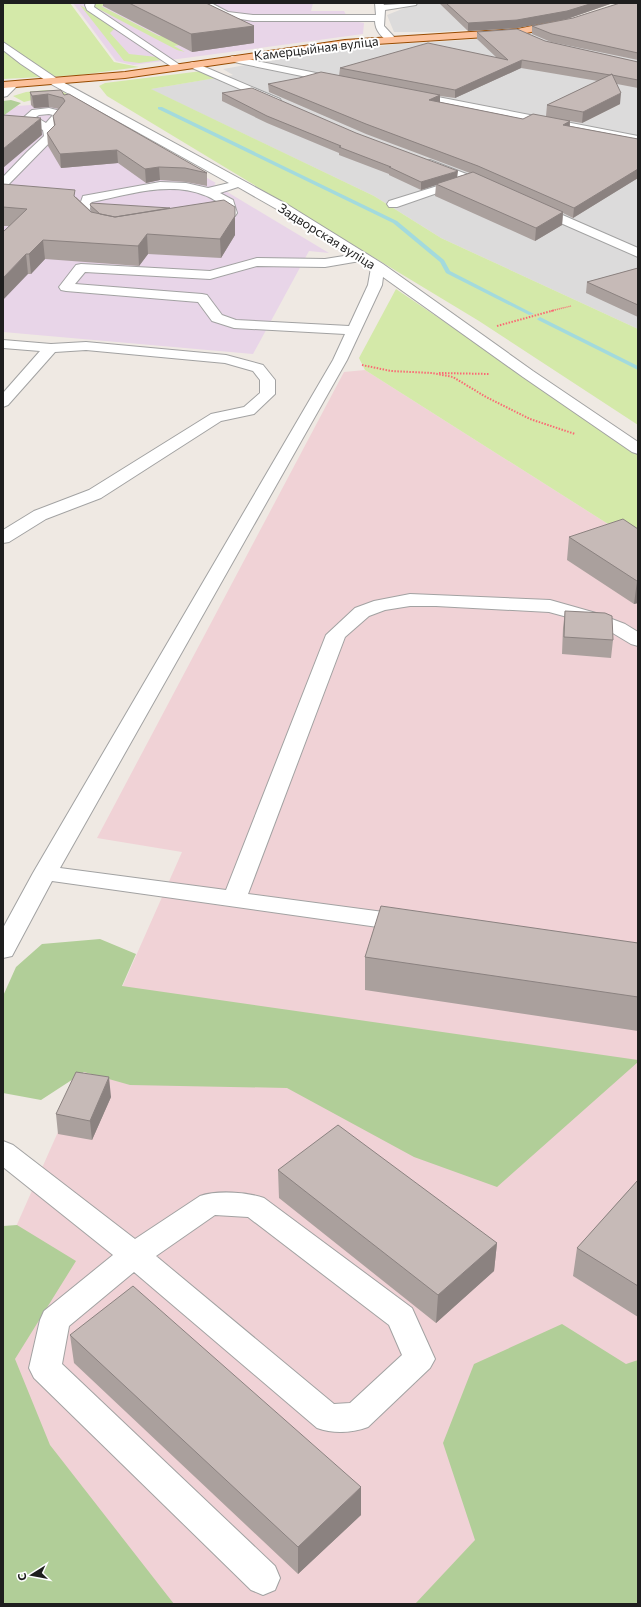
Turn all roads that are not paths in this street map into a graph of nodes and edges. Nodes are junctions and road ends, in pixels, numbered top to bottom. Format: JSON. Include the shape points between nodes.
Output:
{"nodes":[{"id":1,"x":92,"y":3,"type":"edge"},
{"id":2,"x":204,"y":3,"type":"edge"},
{"id":3,"x":413,"y":3,"type":"edge"},
{"id":4,"x":379,"y":5,"type":"edge"},
{"id":5,"x":379,"y":18,"type":"junction"},
{"id":6,"x":568,"y":22,"type":"edge"},
{"id":7,"x":517,"y":32,"type":"junction"},
{"id":8,"x":391,"y":39,"type":"junction"},
{"id":9,"x":536,"y":39,"type":"edge"},
{"id":10,"x":3,"y":45,"type":"edge"},
{"id":11,"x":232,"y":60,"type":"junction"},
{"id":12,"x":193,"y":65,"type":"junction"},
{"id":13,"x":178,"y":67,"type":"junction"},
{"id":14,"x":55,"y":82,"type":"junction"},
{"id":15,"x":349,"y":82,"type":"edge"},
{"id":16,"x":8,"y":85,"type":"edge"},
{"id":17,"x":404,"y":93,"type":"edge"},
{"id":18,"x":3,"y":94,"type":"edge"},
{"id":19,"x":288,"y":106,"type":"edge"},
{"id":20,"x":48,"y":128,"type":"dead end"},
{"id":21,"x":638,"y":139,"type":"edge"},
{"id":22,"x":421,"y":159,"type":"edge"},
{"id":23,"x":473,"y":178,"type":"junction"},
{"id":24,"x":239,"y":183,"type":"junction"},
{"id":25,"x":3,"y":184,"type":"edge"},
{"id":26,"x":208,"y":192,"type":"junction"},
{"id":27,"x":501,"y":192,"type":"edge"},
{"id":28,"x":259,"y":194,"type":"junction"},
{"id":29,"x":72,"y":198,"type":"edge"},
{"id":30,"x":87,"y":199,"type":"junction"},
{"id":31,"x":224,"y":199,"type":"junction"},
{"id":32,"x":522,"y":201,"type":"edge"},
{"id":33,"x":393,"y":204,"type":"dead end"},
{"id":34,"x":199,"y":218,"type":"edge"},
{"id":35,"x":111,"y":229,"type":"edge"},
{"id":36,"x":638,"y":253,"type":"edge"},
{"id":37,"x":362,"y":257,"type":"junction"},
{"id":38,"x":378,"y":267,"type":"junction"},
{"id":39,"x":354,"y":330,"type":"junction"},
{"id":40,"x":3,"y":344,"type":"edge"},
{"id":41,"x":51,"y":348,"type":"junction"},
{"id":42,"x":3,"y":402,"type":"edge"},
{"id":43,"x":638,"y":448,"type":"edge"},
{"id":44,"x":3,"y":538,"type":"edge"},
{"id":45,"x":638,"y":640,"type":"edge"},
{"id":46,"x":45,"y":873,"type":"junction"},
{"id":47,"x":235,"y":898,"type":"junction"},
{"id":48,"x":425,"y":926,"type":"edge"},
{"id":49,"x":4,"y":947,"type":"edge"},
{"id":50,"x":3,"y":1152,"type":"edge"},
{"id":51,"x":134,"y":1255,"type":"junction"},
{"id":52,"x":263,"y":1578,"type":"dead end"}],
"edges":[{"from":1,"to":13,"type":"street","via":[[89,5],[90,8]]},
{"from":2,"to":5,"type":"street","via":[[226,14],[247,18]]},
{"from":3,"to":4,"type":"street","via":[[400,6]]},
{"from":4,"to":5,"type":"street"},
{"from":5,"to":8,"type":"street","via":[[380,29]]},
{"from":6,"to":7,"type":"main road","name":"Камерцыйная вуліца"},
{"from":7,"to":8,"type":"main road","name":"Камерцыйная вуліца"},
{"from":7,"to":9,"type":"street"},
{"from":8,"to":11,"type":"main road","name":"Камерцыйная вуліца","via":[[333,44]]},
{"from":10,"to":14,"type":"street","name":"Задворская вуліца"},
{"from":11,"to":12,"type":"main road","name":"Камерцыйная вуліца"},
{"from":11,"to":15,"type":"street"},
{"from":12,"to":13,"type":"main road","name":"Камерцыйная вуліца"},
{"from":12,"to":19,"type":"street"},
{"from":13,"to":14,"type":"main road","name":"Камерцыйная вуліца"},
{"from":14,"to":16,"type":"main road","name":"Камерцыйная вуліца"},
{"from":14,"to":24,"type":"street","name":"Задворская вуліца"},
{"from":16,"to":18,"type":"street"},
{"from":17,"to":21,"type":"street"},
{"from":20,"to":25,"type":"street","via":[[50,137]]},
{"from":22,"to":23,"type":"street"},
{"from":23,"to":27,"type":"street"},
{"from":23,"to":33,"type":"street"},
{"from":24,"to":26,"type":"street"},
{"from":24,"to":28,"type":"street","name":"Задворская вуліца"},
{"from":26,"to":30,"type":"street","via":[[160,186]]},
{"from":26,"to":31,"type":"street"},
{"from":28,"to":31,"type":"street"},
{"from":28,"to":37,"type":"street","name":"Задворская вуліца"},
{"from":29,"to":30,"type":"street"},
{"from":30,"to":35,"type":"street","via":[[83,213],[98,227]]},
{"from":31,"to":34,"type":"street","via":[[229,203],[230,213]]},
{"from":32,"to":36,"type":"street"},
{"from":37,"to":38,"type":"street","name":"Задворская вуліца"},
{"from":37,"to":39,"type":"street","via":[[325,263],[257,262],[210,276],[81,268],[66,287],[202,298],[217,318],[234,324]]},
{"from":38,"to":39,"type":"street","via":[[375,285]]},
{"from":38,"to":43,"type":"street","name":"Задворская вуліца","via":[[528,374]]},
{"from":39,"to":46,"type":"street","via":[[340,360]]},
{"from":40,"to":41,"type":"street"},
{"from":41,"to":42,"type":"street"},
{"from":41,"to":44,"type":"street","via":[[86,346],[226,360],[258,368],[268,380],[266,394],[249,411],[216,417],[95,494],[40,515]]},
{"from":45,"to":47,"type":"street","via":[[618,628],[550,606],[410,600],[381,605],[362,612],[336,635]]},
{"from":46,"to":47,"type":"street"},
{"from":46,"to":49,"type":"street"},
{"from":47,"to":48,"type":"street"},
{"from":50,"to":51,"type":"street"},
{"from":51,"to":51,"type":"street","via":[[328,1418],[357,1417],[419,1359],[401,1318],[254,1206],[210,1204]]},
{"from":51,"to":52,"type":"street","via":[[55,1320],[45,1368]]}]}
